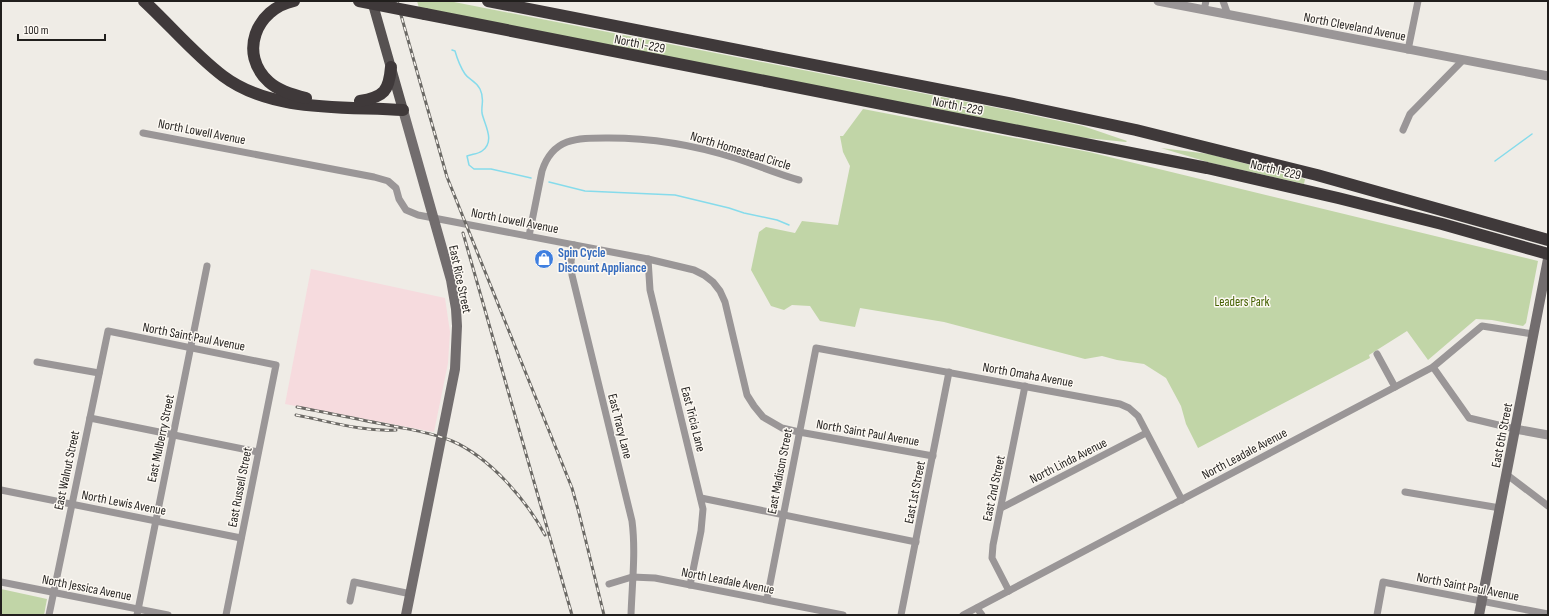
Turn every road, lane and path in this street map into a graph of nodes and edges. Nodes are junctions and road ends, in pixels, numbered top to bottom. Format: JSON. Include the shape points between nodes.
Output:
{"nodes":[{"id":1,"x":144,"y":1,"type":"edge"},
{"id":2,"x":294,"y":1,"type":"edge"},
{"id":3,"x":360,"y":1,"type":"edge"},
{"id":4,"x":372,"y":1,"type":"edge"},
{"id":5,"x":488,"y":1,"type":"edge"},
{"id":6,"x":1158,"y":1,"type":"edge"},
{"id":7,"x":1223,"y":1,"type":"edge"},
{"id":8,"x":1418,"y":1,"type":"edge"},
{"id":9,"x":1205,"y":5,"type":"edge"},
{"id":10,"x":1228,"y":14,"type":"junction"},
{"id":11,"x":1408,"y":50,"type":"junction"},
{"id":12,"x":1463,"y":60,"type":"junction"},
{"id":13,"x":391,"y":67,"type":"junction"},
{"id":14,"x":1548,"y":76,"type":"edge"},
{"id":15,"x":360,"y":101,"type":"junction"},
{"id":16,"x":402,"y":107,"type":"junction"},
{"id":17,"x":1402,"y":130,"type":"dead end"},
{"id":18,"x":143,"y":133,"type":"dead end"},
{"id":19,"x":799,"y":180,"type":"dead end"},
{"id":20,"x":433,"y":218,"type":"junction"},
{"id":21,"x":529,"y":236,"type":"junction"},
{"id":22,"x":1548,"y":240,"type":"edge"},
{"id":23,"x":574,"y":245,"type":"junction"},
{"id":24,"x":1548,"y":254,"type":"edge"},
{"id":25,"x":648,"y":259,"type":"junction"},
{"id":26,"x":1548,"y":259,"type":"edge"},
{"id":27,"x":207,"y":266,"type":"dead end"},
{"id":28,"x":108,"y":331,"type":"joint"},
{"id":29,"x":1533,"y":334,"type":"junction"},
{"id":30,"x":191,"y":348,"type":"junction"},
{"id":31,"x":816,"y":348,"type":"joint"},
{"id":32,"x":1377,"y":354,"type":"dead end"},
{"id":33,"x":37,"y":362,"type":"dead end"},
{"id":34,"x":276,"y":365,"type":"joint"},
{"id":35,"x":1433,"y":367,"type":"junction"},
{"id":36,"x":949,"y":372,"type":"junction"},
{"id":37,"x":99,"y":373,"type":"junction"},
{"id":38,"x":1025,"y":386,"type":"junction"},
{"id":39,"x":1395,"y":388,"type":"junction"},
{"id":40,"x":90,"y":418,"type":"junction"},
{"id":41,"x":1515,"y":429,"type":"junction"},
{"id":42,"x":799,"y":432,"type":"junction"},
{"id":43,"x":1146,"y":433,"type":"junction"},
{"id":44,"x":174,"y":435,"type":"junction"},
{"id":45,"x":1548,"y":435,"type":"edge"},
{"id":46,"x":258,"y":452,"type":"junction"},
{"id":47,"x":933,"y":456,"type":"junction"},
{"id":48,"x":1506,"y":474,"type":"junction"},
{"id":49,"x":1,"y":490,"type":"edge"},
{"id":50,"x":1405,"y":492,"type":"dead end"},
{"id":51,"x":701,"y":498,"type":"junction"},
{"id":52,"x":1182,"y":500,"type":"junction"},
{"id":53,"x":71,"y":504,"type":"junction"},
{"id":54,"x":1548,"y":506,"type":"edge"},
{"id":55,"x":1001,"y":508,"type":"junction"},
{"id":56,"x":1500,"y":508,"type":"junction"},
{"id":57,"x":784,"y":515,"type":"junction"},
{"id":58,"x":155,"y":521,"type":"junction"},
{"id":59,"x":241,"y":538,"type":"junction"},
{"id":60,"x":916,"y":542,"type":"junction"},
{"id":61,"x":632,"y":577,"type":"junction"},
{"id":62,"x":1,"y":582,"type":"edge"},
{"id":63,"x":609,"y":584,"type":"dead end"},
{"id":64,"x":690,"y":585,"type":"junction"},
{"id":65,"x":1009,"y":591,"type":"junction"},
{"id":66,"x":53,"y":592,"type":"junction"},
{"id":67,"x":410,"y":594,"type":"junction"},
{"id":68,"x":767,"y":600,"type":"junction"},
{"id":69,"x":350,"y":601,"type":"dead end"},
{"id":70,"x":1482,"y":601,"type":"junction"},
{"id":71,"x":977,"y":608,"type":"junction"},
{"id":72,"x":137,"y":612,"type":"edge"},
{"id":73,"x":1548,"y":614,"type":"edge"},
{"id":74,"x":49,"y":615,"type":"edge"},
{"id":75,"x":168,"y":615,"type":"edge"},
{"id":76,"x":226,"y":615,"type":"edge"},
{"id":77,"x":406,"y":615,"type":"edge"},
{"id":78,"x":631,"y":615,"type":"edge"},
{"id":79,"x":842,"y":615,"type":"edge"},
{"id":80,"x":901,"y":615,"type":"edge"},
{"id":81,"x":963,"y":615,"type":"edge"},
{"id":82,"x":982,"y":615,"type":"edge"},
{"id":83,"x":1377,"y":615,"type":"edge"},
{"id":84,"x":1479,"y":615,"type":"edge"}],
"edges":[{"from":1,"to":16,"type":"highway","via":[[222,76],[262,96],[317,105]]},
{"from":2,"to":15,"type":"highway","via":[[272,10],[260,23],[254,39],[253,52],[263,75],[283,91],[304,98]]},
{"from":3,"to":24,"type":"highway","name":"North I-229","bridge":true,"via":[[1207,168],[1442,224]]},
{"from":4,"to":13,"type":"main road","name":"East Rice Street"},
{"from":5,"to":22,"type":"highway","name":"North I-229","via":[[1136,130],[1303,172]]},
{"from":6,"to":9,"type":"street","name":"North Cleveland Avenue"},
{"from":7,"to":10,"type":"street"},
{"from":8,"to":11,"type":"street"},
{"from":9,"to":10,"type":"street","name":"North Cleveland Avenue"},
{"from":10,"to":11,"type":"street","name":"North Cleveland Avenue"},
{"from":11,"to":12,"type":"street","name":"North Cleveland Avenue"},
{"from":12,"to":14,"type":"street","name":"North Cleveland Avenue"},
{"from":12,"to":17,"type":"street","via":[[1410,114]]},
{"from":13,"to":15,"type":"highway","via":[[388,84],[383,93]]},
{"from":13,"to":16,"type":"main road","name":"East Rice Street"},
{"from":15,"to":16,"type":"highway"},
{"from":16,"to":20,"type":"main road","name":"East Rice Street"},
{"from":18,"to":20,"type":"street","name":"North Lowell Avenue","via":[[388,181],[396,188],[406,210]]},
{"from":19,"to":21,"type":"street","name":"North Homestead Circle","via":[[736,158],[655,140],[574,139],[560,145],[545,161]]},
{"from":20,"to":21,"type":"street","name":"North Lowell Avenue"},
{"from":20,"to":67,"type":"main road","name":"East Rice Street","via":[[454,294],[457,341],[452,383]]},
{"from":21,"to":23,"type":"street","name":"North Lowell Avenue"},
{"from":23,"to":25,"type":"street","name":"North Lowell Avenue"},
{"from":23,"to":61,"type":"street","name":"East Tracy Lane","via":[[572,275],[632,521]]},
{"from":25,"to":42,"type":"street","name":"North Lowell Avenue","via":[[694,270],[704,275],[720,291],[750,401],[770,422]]},
{"from":25,"to":51,"type":"street","name":"East Tricia Lane","via":[[650,290]]},
{"from":26,"to":29,"type":"main road","name":"East 6th Street"},
{"from":27,"to":30,"type":"street","name":"East Mulberry Street"},
{"from":28,"to":30,"type":"street","name":"North Saint Paul Avenue"},
{"from":28,"to":37,"type":"street","name":"East Walnut Street"},
{"from":29,"to":35,"type":"street","name":"North Leadale Avenue","via":[[1482,326]]},
{"from":29,"to":41,"type":"main road","name":"East 6th Street"},
{"from":30,"to":34,"type":"street","name":"North Saint Paul Avenue"},
{"from":30,"to":44,"type":"street","name":"East Mulberry Street"},
{"from":31,"to":36,"type":"street","name":"North Omaha Avenue"},
{"from":31,"to":42,"type":"street","name":"East Madison Street"},
{"from":32,"to":39,"type":"street"},
{"from":33,"to":37,"type":"street"},
{"from":34,"to":46,"type":"street","name":"East Russell Street"},
{"from":35,"to":39,"type":"street","name":"North Leadale Avenue"},
{"from":35,"to":41,"type":"street","via":[[1469,418]]},
{"from":36,"to":38,"type":"street","name":"North Omaha Avenue"},
{"from":36,"to":47,"type":"street","name":"East 1st Street"},
{"from":37,"to":40,"type":"street","name":"East Walnut Street"},
{"from":38,"to":43,"type":"street","name":"North Omaha Avenue","via":[[1120,404],[1138,416]]},
{"from":38,"to":55,"type":"street","name":"East 2nd Street"},
{"from":39,"to":52,"type":"street","name":"North Leadale Avenue"},
{"from":40,"to":44,"type":"street"},
{"from":40,"to":53,"type":"street","name":"East Walnut Street"},
{"from":41,"to":45,"type":"street"},
{"from":41,"to":48,"type":"main road","name":"East 6th Street"},
{"from":42,"to":47,"type":"street","name":"North Saint Paul Avenue"},
{"from":42,"to":57,"type":"street","name":"East Madison Street"},
{"from":43,"to":52,"type":"street","name":"North Omaha Avenue"},
{"from":43,"to":55,"type":"street","name":"North Linda Avenue"},
{"from":44,"to":46,"type":"street"},
{"from":44,"to":58,"type":"street","name":"East Mulberry Street"},
{"from":46,"to":59,"type":"street","name":"East Russell Street"},
{"from":47,"to":60,"type":"street","name":"East 1st Street"},
{"from":48,"to":54,"type":"street"},
{"from":48,"to":56,"type":"main road","name":"East 6th Street"},
{"from":49,"to":53,"type":"street","name":"North Lewis Avenue"},
{"from":50,"to":56,"type":"street"},
{"from":51,"to":57,"type":"street"},
{"from":51,"to":64,"type":"street","name":"East Tricia Lane","via":[[704,515]]},
{"from":52,"to":65,"type":"street","name":"North Leadale Avenue"},
{"from":53,"to":58,"type":"street","name":"North Lewis Avenue"},
{"from":53,"to":66,"type":"street","name":"East Walnut Street"},
{"from":55,"to":65,"type":"street","name":"East 2nd Street","via":[[992,558]]},
{"from":56,"to":70,"type":"main road","name":"East 6th Street"},
{"from":57,"to":60,"type":"street"},
{"from":57,"to":68,"type":"street","name":"East Madison Street"},
{"from":58,"to":59,"type":"street","name":"North Lewis Avenue"},
{"from":58,"to":72,"type":"street","name":"East Mulberry Street"},
{"from":59,"to":76,"type":"street","name":"East Russell Street"},
{"from":60,"to":80,"type":"street","name":"East 1st Street"},
{"from":61,"to":63,"type":"street","name":"North Leadale Avenue"},
{"from":61,"to":64,"type":"street","name":"North Leadale Avenue","via":[[655,578]]},
{"from":61,"to":78,"type":"street","name":"East Tracy Lane"},
{"from":62,"to":66,"type":"street","name":"North Jessica Avenue"},
{"from":64,"to":68,"type":"street","name":"North Leadale Avenue"},
{"from":65,"to":71,"type":"street","name":"North Leadale Avenue"},
{"from":66,"to":72,"type":"street","name":"North Jessica Avenue"},
{"from":66,"to":74,"type":"street","name":"East Walnut Street"},
{"from":67,"to":69,"type":"street","via":[[354,582]]},
{"from":67,"to":77,"type":"main road","name":"East Rice Street"},
{"from":68,"to":79,"type":"street","name":"North Leadale Avenue"},
{"from":70,"to":73,"type":"street","name":"North Saint Paul Avenue"},
{"from":70,"to":83,"type":"street","name":"North Saint Paul Avenue","via":[[1383,582]]},
{"from":70,"to":84,"type":"main road","name":"East 6th Street"},
{"from":71,"to":81,"type":"street","name":"North Leadale Avenue"},
{"from":71,"to":82,"type":"street"},
{"from":72,"to":75,"type":"street","name":"North Jessica Avenue"}]}
